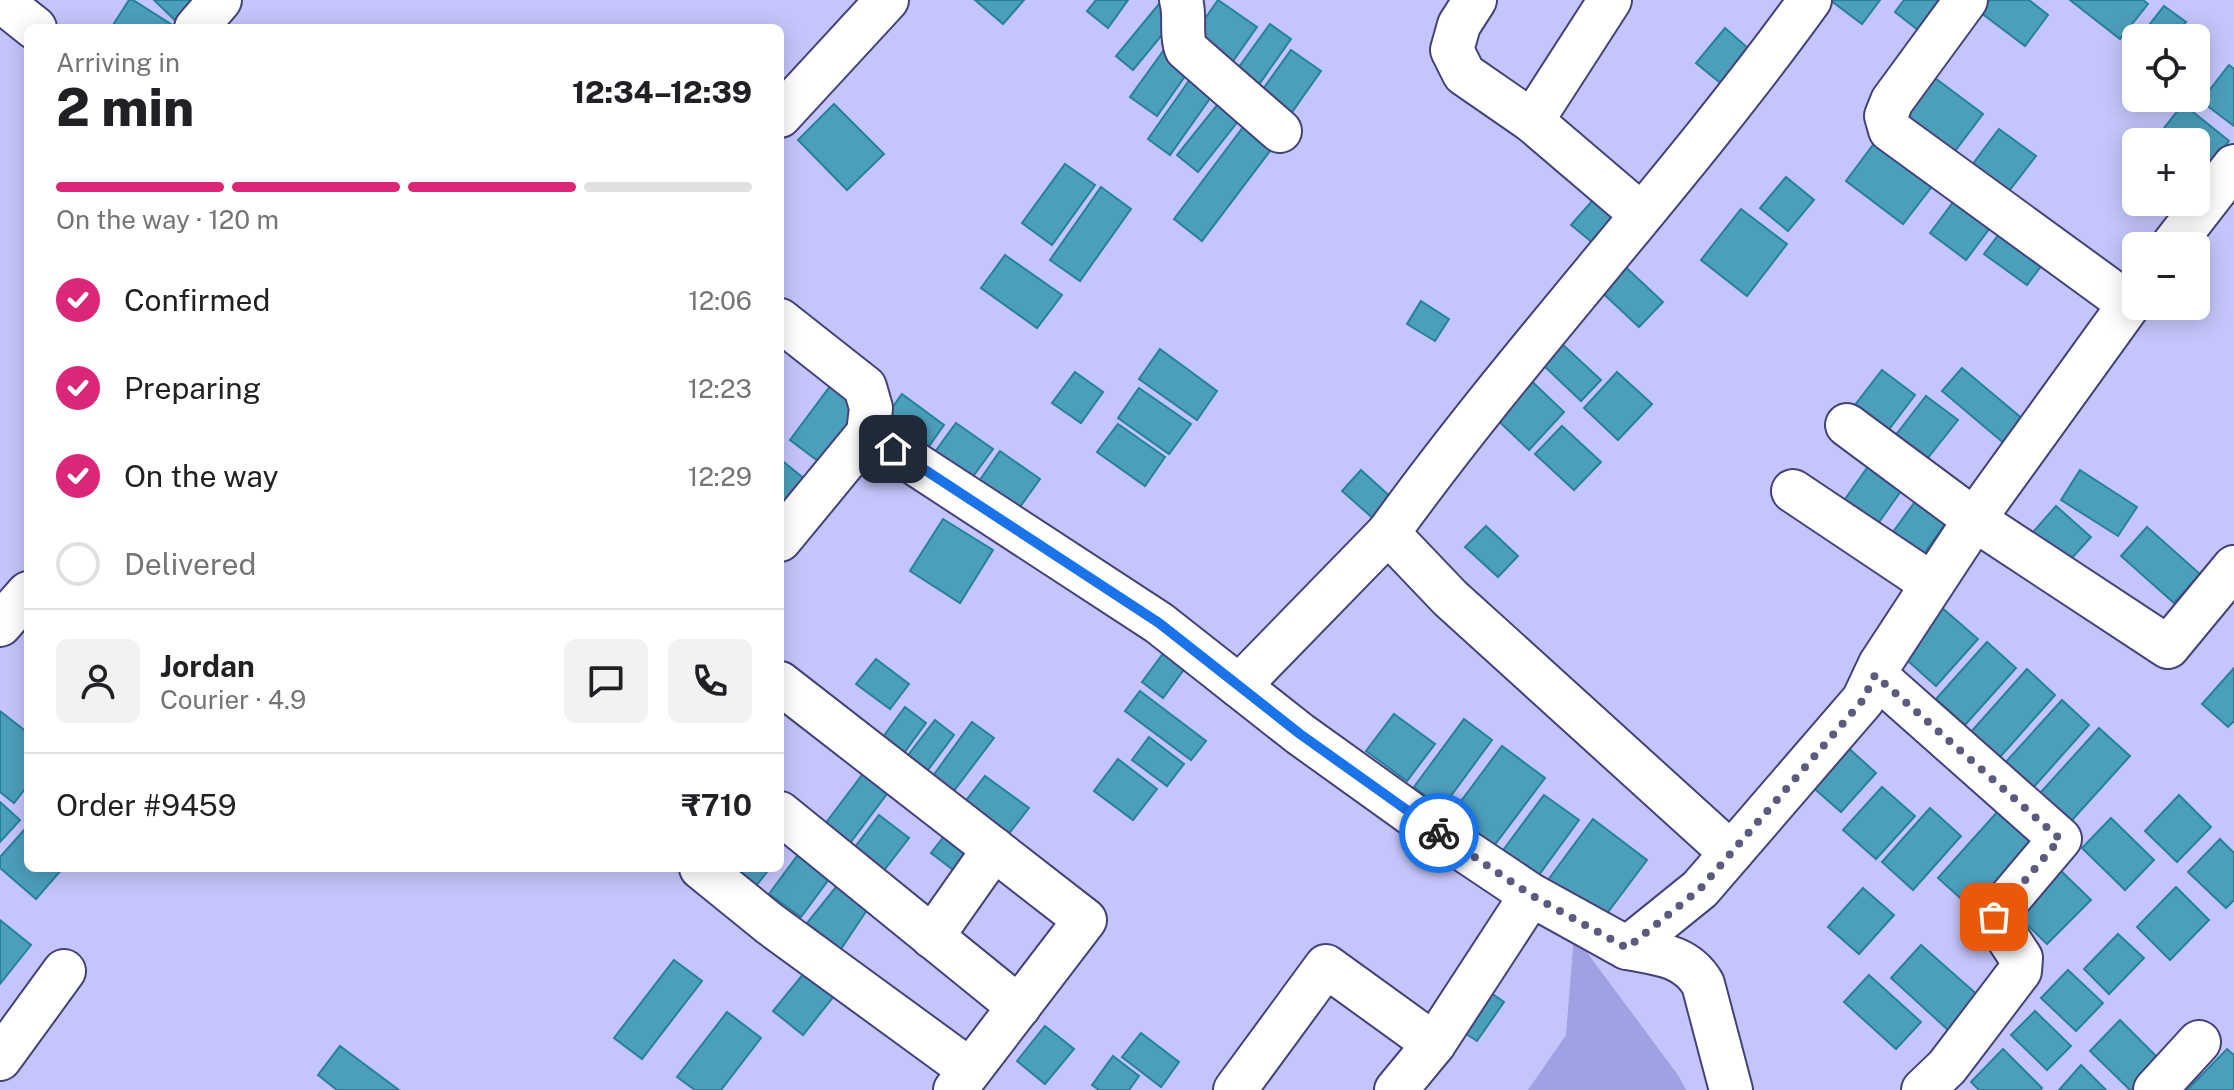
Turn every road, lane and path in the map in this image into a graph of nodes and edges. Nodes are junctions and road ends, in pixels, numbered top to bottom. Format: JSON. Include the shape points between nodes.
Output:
{"nodes":[{"id":1,"x":0,"y":0,"type":"edge"},
{"id":2,"x":220,"y":0,"type":"edge"},
{"id":3,"x":887,"y":0,"type":"edge"},
{"id":4,"x":1181,"y":0,"type":"edge"},
{"id":5,"x":1475,"y":0,"type":"edge"},
{"id":6,"x":1610,"y":0,"type":"edge"},
{"id":7,"x":1810,"y":0,"type":"edge"},
{"id":8,"x":1966,"y":0,"type":"edge"},
{"id":9,"x":30,"y":24,"type":"edge"},
{"id":10,"x":199,"y":24,"type":"edge"},
{"id":11,"x":784,"y":112,"type":"edge"},
{"id":12,"x":1532,"y":121,"type":"junction"},
{"id":13,"x":1280,"y":131,"type":"dead end"},
{"id":14,"x":2234,"y":166,"type":"edge"},
{"id":15,"x":1641,"y":214,"type":"junction"},
{"id":16,"x":2183,"y":232,"type":"edge"},
{"id":17,"x":2122,"y":292,"type":"edge"},
{"id":18,"x":2122,"y":313,"type":"edge"},
{"id":19,"x":784,"y":323,"type":"edge"},
{"id":20,"x":1847,"y":425,"type":"dead end"},
{"id":21,"x":868,"y":433,"type":"junction"},
{"id":22,"x":1793,"y":491,"type":"dead end"},
{"id":23,"x":1975,"y":520,"type":"junction"},
{"id":24,"x":1388,"y":533,"type":"junction"},
{"id":25,"x":784,"y":535,"type":"edge"},
{"id":26,"x":2234,"y":567,"type":"edge"},
{"id":27,"x":1932,"y":584,"type":"junction"},
{"id":28,"x":24,"y":598,"type":"edge"},
{"id":29,"x":0,"y":625,"type":"edge"},
{"id":30,"x":1875,"y":675,"type":"junction"},
{"id":31,"x":784,"y":686,"type":"edge"},
{"id":32,"x":1239,"y":686,"type":"junction"},
{"id":33,"x":784,"y":816,"type":"edge"},
{"id":34,"x":994,"y":849,"type":"junction"},
{"id":35,"x":1731,"y":853,"type":"junction"},
{"id":36,"x":706,"y":872,"type":"edge"},
{"id":37,"x":1531,"y":895,"type":"junction"},
{"id":38,"x":932,"y":937,"type":"junction"},
{"id":39,"x":1627,"y":948,"type":"junction"},
{"id":40,"x":64,"y":971,"type":"dead end"},
{"id":41,"x":1019,"y":1007,"type":"junction"},
{"id":42,"x":2199,"y":1042,"type":"dead end"},
{"id":43,"x":1434,"y":1044,"type":"junction"},
{"id":44,"x":0,"y":1059,"type":"edge"},
{"id":45,"x":963,"y":1080,"type":"edge"},
{"id":46,"x":1948,"y":1082,"type":"edge"},
{"id":47,"x":1235,"y":1090,"type":"edge"},
{"id":48,"x":1396,"y":1090,"type":"edge"},
{"id":49,"x":1731,"y":1090,"type":"edge"},
{"id":50,"x":2155,"y":1090,"type":"edge"}],
"edges":[{"from":1,"to":9,"type":"street"},
{"from":2,"to":10,"type":"street"},
{"from":3,"to":11,"type":"street"},
{"from":4,"to":13,"type":"street","via":[[1186,49]]},
{"from":5,"to":12,"type":"street","via":[[1459,25],[1452,50],[1464,74]]},
{"from":6,"to":12,"type":"street"},
{"from":7,"to":15,"type":"street"},
{"from":8,"to":17,"type":"street","via":[[1892,101],[1886,116],[1890,130]]},
{"from":12,"to":15,"type":"street"},
{"from":14,"to":16,"type":"street"},
{"from":15,"to":24,"type":"street","via":[[1459,435]]},
{"from":18,"to":23,"type":"street"},
{"from":19,"to":21,"type":"street","via":[[865,387],[871,408]]},
{"from":20,"to":23,"type":"street"},
{"from":21,"to":25,"type":"street"},
{"from":21,"to":32,"type":"street","via":[[1159,623]]},
{"from":22,"to":27,"type":"street"},
{"from":23,"to":26,"type":"street","via":[[2168,647]]},
{"from":23,"to":27,"type":"street"},
{"from":24,"to":32,"type":"street"},
{"from":24,"to":35,"type":"street","via":[[1450,598]]},
{"from":27,"to":30,"type":"street"},
{"from":28,"to":29,"type":"street"},
{"from":30,"to":35,"type":"street","via":[[1863,700]]},
{"from":30,"to":46,"type":"street","via":[[2060,839],[1994,917],[2021,958],[2020,971]]},
{"from":31,"to":34,"type":"street"},
{"from":32,"to":37,"type":"street"},
{"from":33,"to":38,"type":"street"},
{"from":34,"to":38,"type":"street"},
{"from":34,"to":41,"type":"street","via":[[1085,920]]},
{"from":35,"to":39,"type":"street","via":[[1700,889]]},
{"from":36,"to":45,"type":"street"},
{"from":37,"to":39,"type":"street"},
{"from":37,"to":43,"type":"street"},
{"from":38,"to":41,"type":"street"},
{"from":39,"to":49,"type":"street","via":[[1679,959],[1694,968]]},
{"from":40,"to":44,"type":"street"},
{"from":41,"to":45,"type":"street"},
{"from":42,"to":50,"type":"street"},
{"from":43,"to":47,"type":"street","via":[[1326,966]]},
{"from":43,"to":48,"type":"street"}]}
